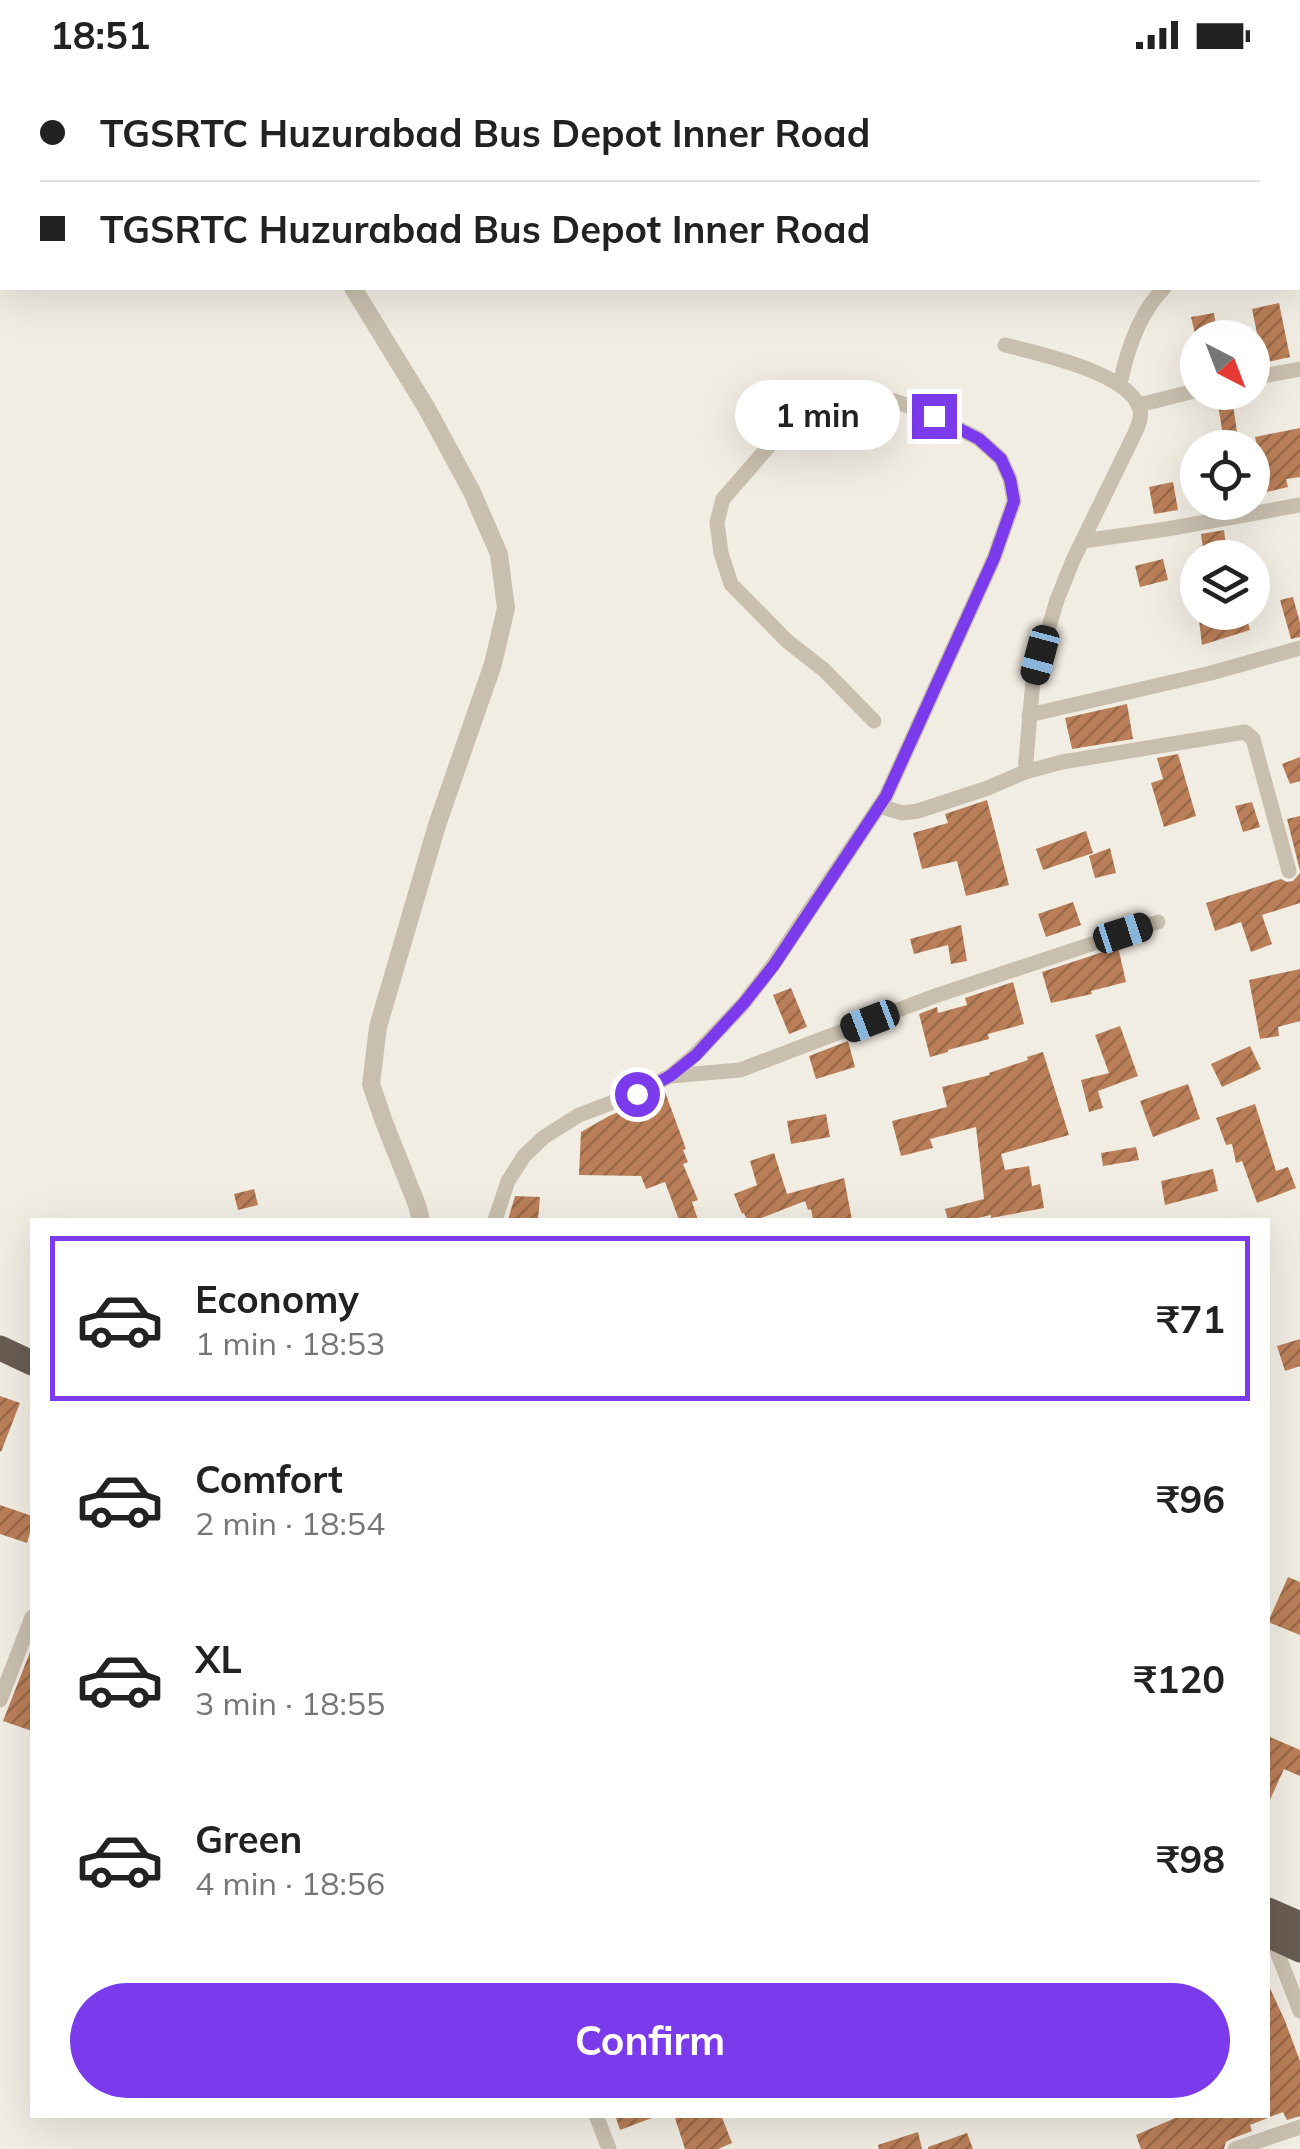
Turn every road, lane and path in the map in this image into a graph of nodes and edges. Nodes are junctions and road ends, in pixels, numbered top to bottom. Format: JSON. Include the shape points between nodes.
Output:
{"nodes":[{"id":1,"x":353,"y":290,"type":"edge"},
{"id":2,"x":1162,"y":290,"type":"edge"},
{"id":3,"x":1005,"y":345,"type":"dead end"},
{"id":4,"x":1300,"y":368,"type":"edge"},
{"id":5,"x":1270,"y":374,"type":"edge"},
{"id":6,"x":1120,"y":384,"type":"junction"},
{"id":7,"x":1180,"y":395,"type":"edge"},
{"id":8,"x":1139,"y":406,"type":"junction"},
{"id":9,"x":1300,"y":505,"type":"edge"},
{"id":10,"x":1083,"y":541,"type":"junction"},
{"id":11,"x":1300,"y":648,"type":"edge"},
{"id":12,"x":1028,"y":716,"type":"junction"},
{"id":13,"x":874,"y":721,"type":"dead end"},
{"id":14,"x":1025,"y":772,"type":"junction"},
{"id":15,"x":880,"y":806,"type":"junction"},
{"id":16,"x":1288,"y":871,"type":"dead end"},
{"id":17,"x":1158,"y":922,"type":"dead end"},
{"id":18,"x":670,"y":1076,"type":"junction"},
{"id":19,"x":421,"y":1218,"type":"edge"},
{"id":20,"x":496,"y":1218,"type":"edge"},
{"id":21,"x":0,"y":1348,"type":"edge"},
{"id":22,"x":30,"y":1362,"type":"edge"},
{"id":23,"x":30,"y":1623,"type":"edge"},
{"id":24,"x":0,"y":1700,"type":"edge"},
{"id":25,"x":1270,"y":1911,"type":"edge"},
{"id":26,"x":1300,"y":1924,"type":"edge"},
{"id":27,"x":1270,"y":1931,"type":"edge"},
{"id":28,"x":1270,"y":1933,"type":"edge"},
{"id":29,"x":1300,"y":1950,"type":"edge"},
{"id":30,"x":1300,"y":2011,"type":"edge"},
{"id":31,"x":597,"y":2118,"type":"edge"},
{"id":32,"x":1300,"y":2127,"type":"edge"},
{"id":33,"x":609,"y":2149,"type":"edge"},
{"id":34,"x":1235,"y":2149,"type":"edge"}],
"edges":[{"from":1,"to":19,"type":"street","via":[[472,492],[499,554],[506,608],[378,1027],[371,1084]]},
{"from":2,"to":6,"type":"street","via":[[1143,316]]},
{"from":3,"to":6,"type":"street"},
{"from":4,"to":5,"type":"street"},
{"from":6,"to":8,"type":"street"},
{"from":7,"to":8,"type":"street"},
{"from":8,"to":10,"type":"street","via":[[1140,422]]},
{"from":9,"to":10,"type":"street"},
{"from":10,"to":12,"type":"street","via":[[1057,600]]},
{"from":11,"to":12,"type":"street"},
{"from":12,"to":14,"type":"street"},
{"from":13,"to":15,"type":"street","via":[[730,584],[720,553],[722,499],[770,446],[830,398],[895,401],[979,439],[1001,459],[1014,501]]},
{"from":14,"to":15,"type":"street","via":[[918,811]]},
{"from":14,"to":16,"type":"street","via":[[1245,732],[1253,739]]},
{"from":15,"to":18,"type":"street","via":[[774,965]]},
{"from":17,"to":18,"type":"street","via":[[740,1070]]},
{"from":18,"to":20,"type":"street","via":[[579,1115],[544,1138],[508,1181]]},
{"from":21,"to":22,"type":"highway"},
{"from":23,"to":24,"type":"street"},
{"from":25,"to":26,"type":"highway"},
{"from":27,"to":29,"type":"highway"},
{"from":28,"to":30,"type":"street"},
{"from":31,"to":33,"type":"street"},
{"from":32,"to":34,"type":"street"}]}
